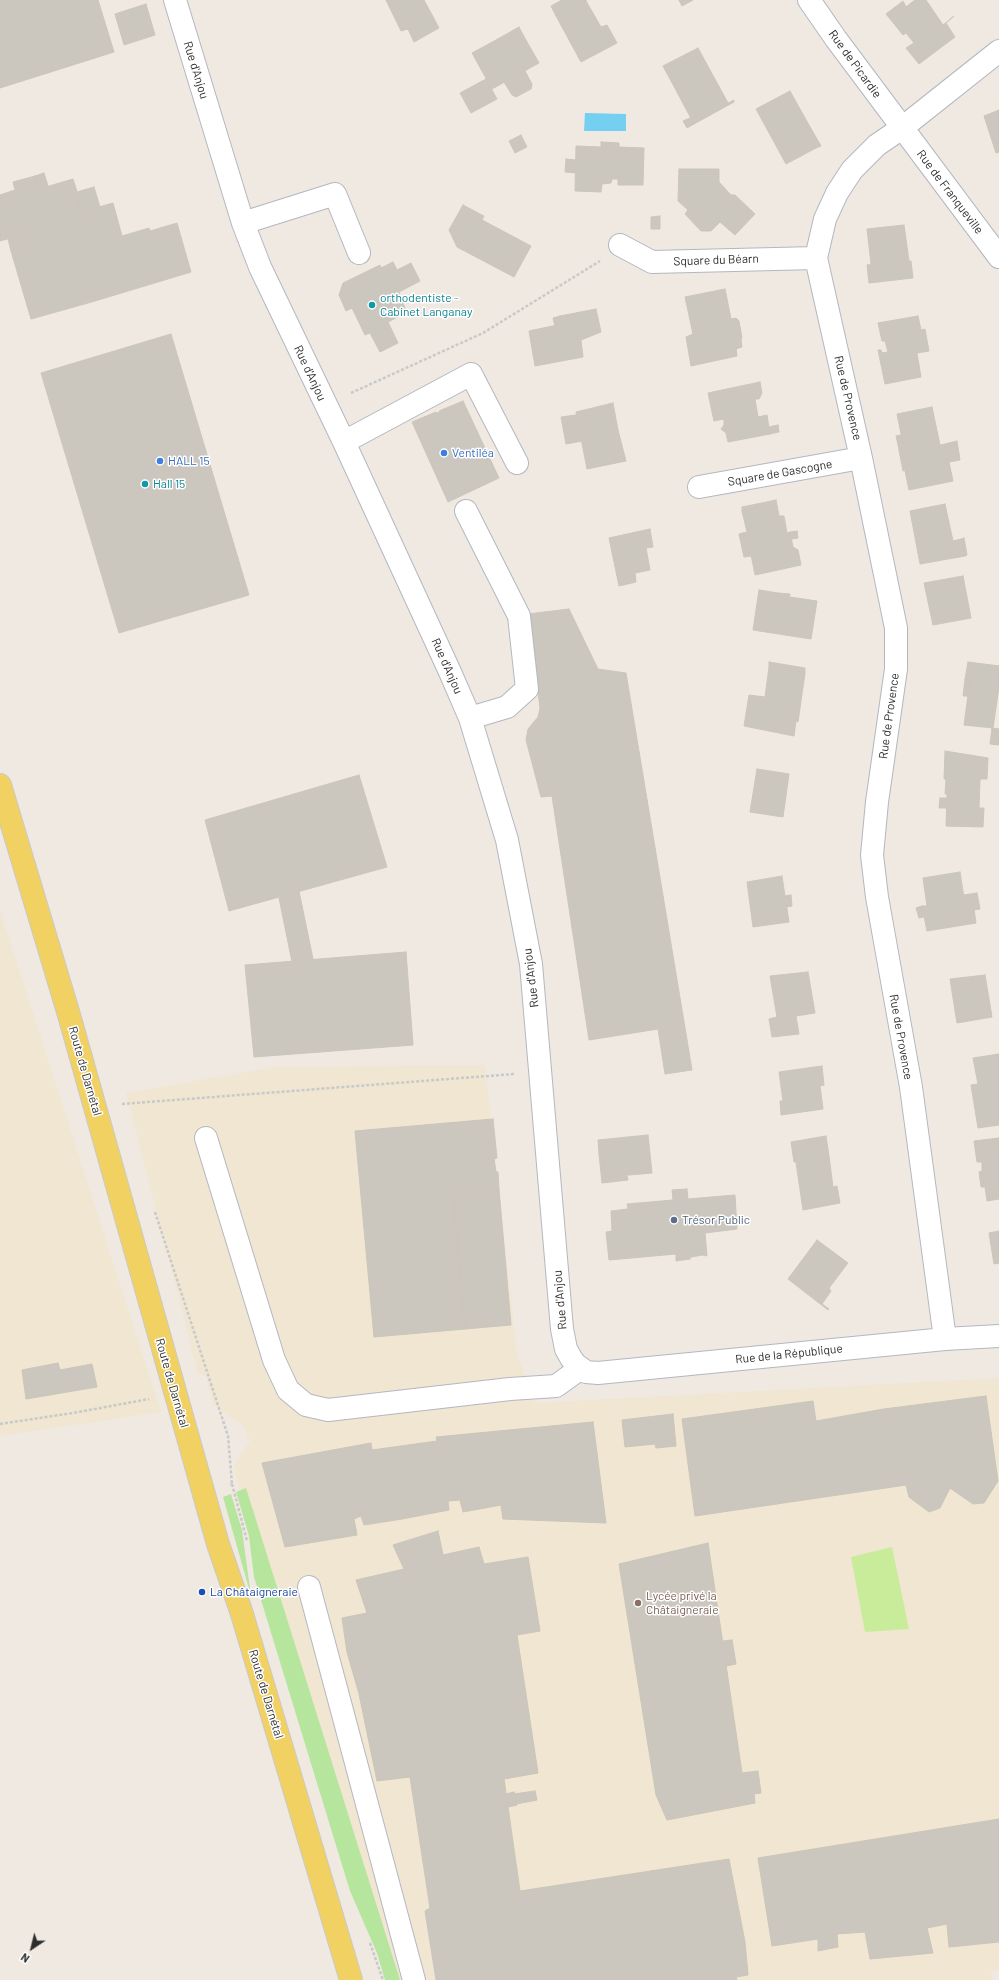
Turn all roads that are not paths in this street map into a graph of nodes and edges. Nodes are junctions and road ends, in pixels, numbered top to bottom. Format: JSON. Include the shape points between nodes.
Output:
{"nodes":[{"id":1,"x":175,"y":0,"type":"edge"},
{"id":2,"x":809,"y":0,"type":"edge"},
{"id":3,"x":999,"y":51,"type":"edge"},
{"id":4,"x":902,"y":128,"type":"junction"},
{"id":5,"x":243,"y":223,"type":"junction"},
{"id":6,"x":620,"y":245,"type":"road end"},
{"id":7,"x":358,"y":253,"type":"dead end"},
{"id":8,"x":999,"y":257,"type":"edge"},
{"id":9,"x":816,"y":258,"type":"junction"},
{"id":10,"x":344,"y":442,"type":"junction"},
{"id":11,"x":862,"y":458,"type":"junction"},
{"id":12,"x":517,"y":463,"type":"dead end"},
{"id":13,"x":699,"y":487,"type":"dead end"},
{"id":14,"x":466,"y":511,"type":"dead end"},
{"id":15,"x":470,"y":718,"type":"junction"},
{"id":16,"x":0,"y":785,"type":"edge"},
{"id":17,"x":6,"y":823,"type":"edge"},
{"id":18,"x":206,"y":1138,"type":"dead end"},
{"id":19,"x":999,"y":1336,"type":"edge"},
{"id":20,"x":945,"y":1339,"type":"junction"},
{"id":21,"x":581,"y":1368,"type":"junction"},
{"id":22,"x":309,"y":1588,"type":"dead end"},
{"id":23,"x":351,"y":1980,"type":"edge"},
{"id":24,"x":414,"y":1980,"type":"edge"}],
"edges":[{"from":1,"to":5,"type":"street","name":"Rue d'Anjou"},
{"from":2,"to":4,"type":"street","name":"Rue de Picardie"},
{"from":3,"to":4,"type":"street","name":"Rue de Provence"},
{"from":4,"to":8,"type":"street","name":"Rue de Franqueville"},
{"from":4,"to":9,"type":"street","name":"Rue de Provence","via":[[877,145],[852,170],[837,193],[825,219]]},
{"from":5,"to":7,"type":"street","via":[[335,194]]},
{"from":5,"to":10,"type":"street","name":"Rue d'Anjou","via":[[260,268]]},
{"from":6,"to":9,"type":"street","name":"Square du Béarn","via":[[652,262]]},
{"from":9,"to":11,"type":"street","name":"Rue de Provence"},
{"from":10,"to":12,"type":"street","via":[[471,374]]},
{"from":10,"to":15,"type":"street","name":"Rue d'Anjou"},
{"from":11,"to":13,"type":"street","name":"Square de Gascogne"},
{"from":11,"to":20,"type":"street","name":"Rue de Provence","via":[[892,602],[897,645],[895,683],[880,780],[872,855],[882,933],[910,1087]]},
{"from":14,"to":15,"type":"street","via":[[519,616],[527,689],[507,707]]},
{"from":15,"to":21,"type":"street","name":"Rue d'Anjou","via":[[507,840],[531,964],[562,1329],[566,1349],[575,1364]]},
{"from":16,"to":17,"type":"main road","name":"Route de Darnétal"},
{"from":17,"to":23,"type":"main road","name":"Route de Darnétal","via":[[69,1015],[218,1544],[242,1614]]},
{"from":18,"to":21,"type":"street","via":[[274,1360],[288,1390],[306,1405],[328,1410],[556,1386]]},
{"from":19,"to":20,"type":"street","name":"Rue de la République"},
{"from":20,"to":21,"type":"street","name":"Rue de la République","via":[[598,1373],[586,1372]]},
{"from":22,"to":24,"type":"street"}]}
